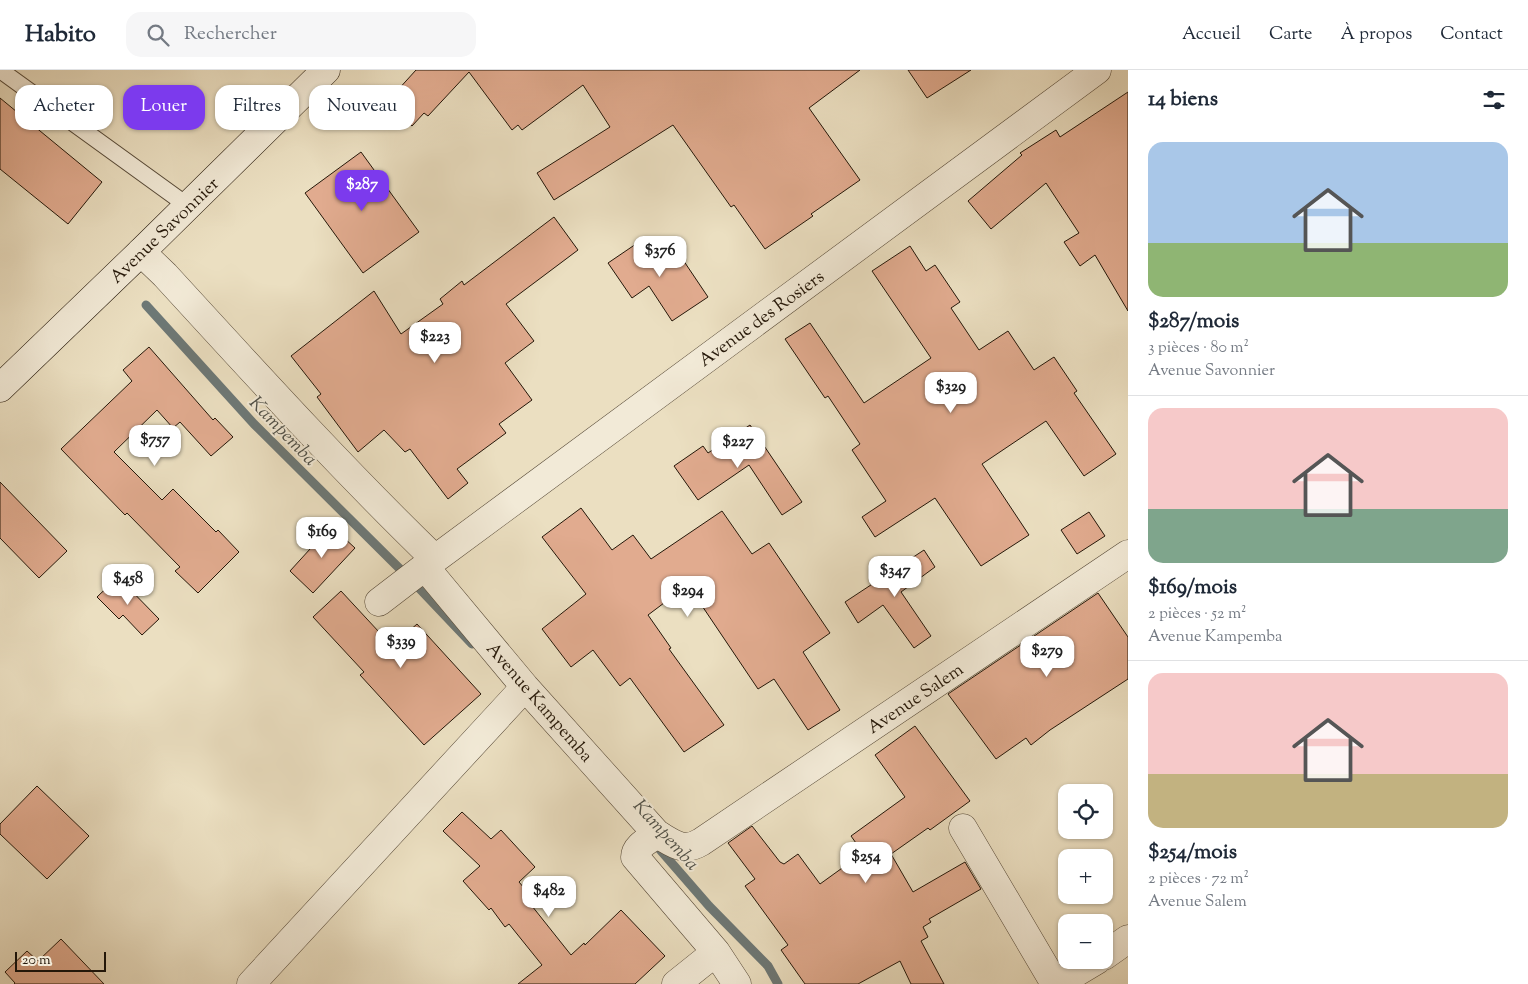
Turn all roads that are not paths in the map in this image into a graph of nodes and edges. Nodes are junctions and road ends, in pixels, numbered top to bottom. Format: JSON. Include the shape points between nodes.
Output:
{"nodes":[{"id":1,"x":0,"y":70,"type":"edge"},
{"id":2,"x":326,"y":70,"type":"edge"},
{"id":3,"x":1097,"y":70,"type":"edge"},
{"id":4,"x":188,"y":206,"type":"junction"},
{"id":5,"x":141,"y":252,"type":"junction"},
{"id":6,"x":0,"y":388,"type":"edge"},
{"id":7,"x":1128,"y":554,"type":"edge"},
{"id":8,"x":409,"y":579,"type":"junction"},
{"id":9,"x":515,"y":697,"type":"junction"},
{"id":10,"x":963,"y":828,"type":"dead end"},
{"id":11,"x":648,"y":841,"type":"junction"},
{"id":12,"x":701,"y":842,"type":"joint"},
{"id":13,"x":1128,"y":939,"type":"edge"},
{"id":14,"x":1113,"y":950,"type":"edge"},
{"id":15,"x":716,"y":952,"type":"junction"},
{"id":16,"x":1082,"y":969,"type":"edge"},
{"id":17,"x":251,"y":984,"type":"edge"},
{"id":18,"x":676,"y":984,"type":"edge"},
{"id":19,"x":737,"y":984,"type":"edge"},
{"id":20,"x":1056,"y":984,"type":"edge"}],
"edges":[{"from":1,"to":4,"type":"lane"},
{"from":2,"to":4,"type":"street","name":"Avenue Savonnier"},
{"from":3,"to":8,"type":"street","name":"Avenue des Rosiers"},
{"from":4,"to":5,"type":"street","name":"Avenue Savonnier"},
{"from":5,"to":6,"type":"street","name":"Avenue Savonnier"},
{"from":5,"to":8,"type":"street","name":"Avenue Kampemba","via":[[342,466]]},
{"from":7,"to":12,"type":"street","name":"Avenue Salem"},
{"from":8,"to":9,"type":"street","name":"Avenue Kampemba"},
{"from":9,"to":11,"type":"street","name":"Avenue Kampemba"},
{"from":9,"to":17,"type":"street"},
{"from":10,"to":20,"type":"street"},
{"from":11,"to":12,"type":"street","name":"Avenue Kampemba","via":[[688,848]]},
{"from":11,"to":15,"type":"street","name":"Avenue Kampemba","via":[[635,857]]},
{"from":13,"to":14,"type":"street"},
{"from":15,"to":18,"type":"street"},
{"from":15,"to":19,"type":"street","name":"Avenue Kampemba"},
{"from":16,"to":20,"type":"street"}]}
